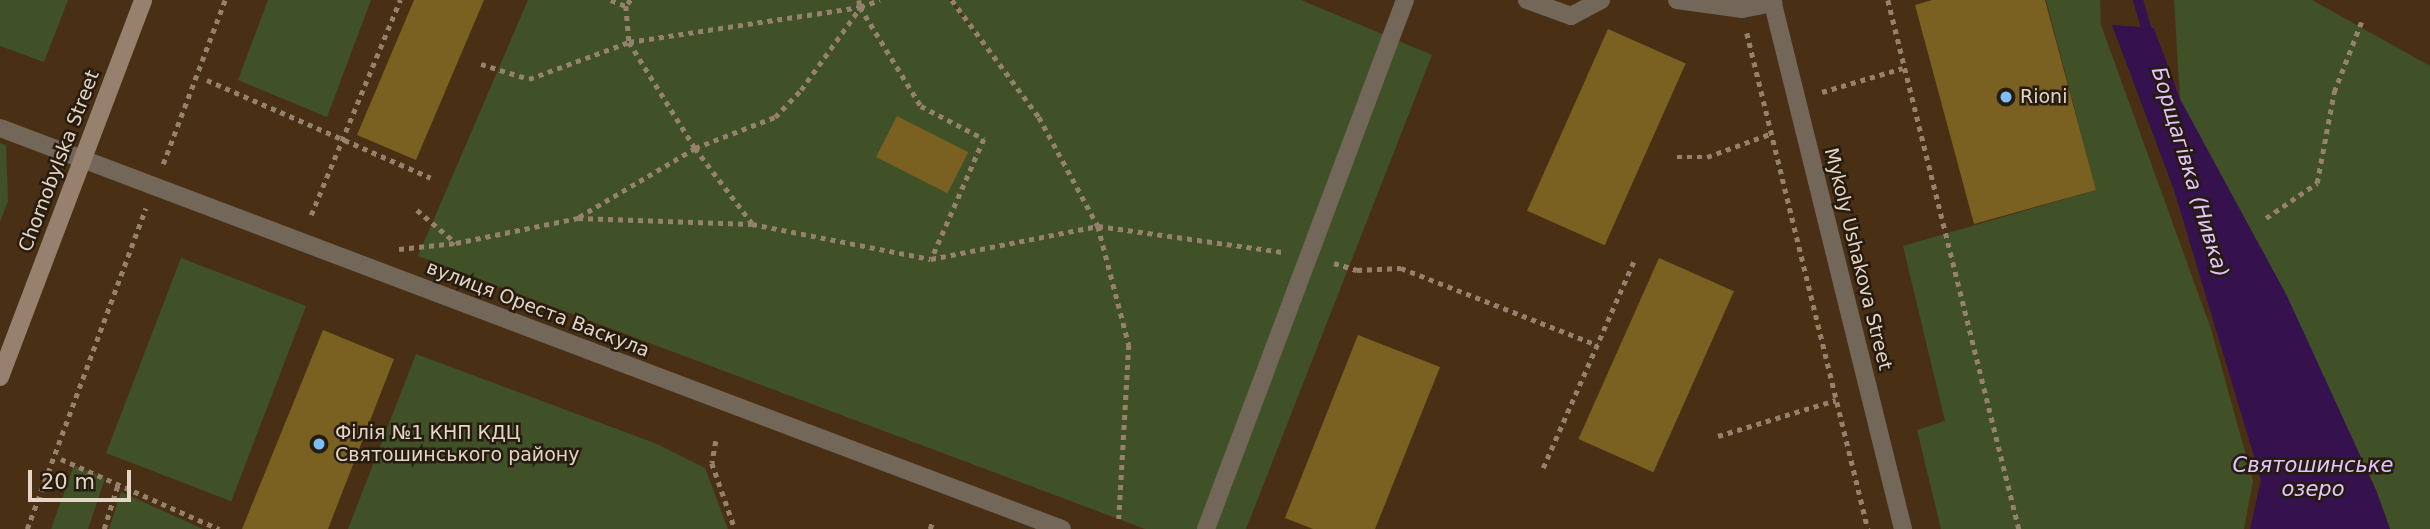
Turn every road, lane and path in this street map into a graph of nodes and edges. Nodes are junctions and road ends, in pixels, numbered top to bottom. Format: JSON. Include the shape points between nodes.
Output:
{"nodes":[{"id":1,"x":143,"y":0,"type":"edge"},
{"id":2,"x":225,"y":0,"type":"edge"},
{"id":3,"x":400,"y":0,"type":"edge"},
{"id":4,"x":611,"y":0,"type":"edge"},
{"id":5,"x":631,"y":0,"type":"edge"},
{"id":6,"x":859,"y":0,"type":"edge"},
{"id":7,"x":880,"y":0,"type":"edge"},
{"id":8,"x":952,"y":0,"type":"edge"},
{"id":9,"x":1405,"y":0,"type":"edge"},
{"id":10,"x":1527,"y":0,"type":"edge"},
{"id":11,"x":1601,"y":0,"type":"edge"},
{"id":12,"x":1678,"y":0,"type":"edge"},
{"id":13,"x":1888,"y":0,"type":"edge"},
{"id":14,"x":1772,"y":2,"type":"edge"},
{"id":15,"x":626,"y":6,"type":"junction"},
{"id":16,"x":860,"y":7,"type":"junction"},
{"id":17,"x":1742,"y":9,"type":"junction"},
{"id":18,"x":2362,"y":20,"type":"dead end"},
{"id":19,"x":629,"y":42,"type":"junction"},
{"id":20,"x":481,"y":64,"type":"dead end"},
{"id":21,"x":1903,"y":68,"type":"junction"},
{"id":22,"x":207,"y":80,"type":"dead end"},
{"id":23,"x":1796,"y":100,"type":"junction"},
{"id":24,"x":1764,"y":108,"type":"junction"},
{"id":25,"x":0,"y":128,"type":"edge"},
{"id":26,"x":1770,"y":134,"type":"junction"},
{"id":27,"x":343,"y":139,"type":"junction"},
{"id":28,"x":695,"y":148,"type":"junction"},
{"id":29,"x":1677,"y":157,"type":"dead end"},
{"id":30,"x":83,"y":159,"type":"junction"},
{"id":31,"x":164,"y":160,"type":"dead end"},
{"id":32,"x":431,"y":178,"type":"dead end"},
{"id":33,"x":416,"y":209,"type":"dead end"},
{"id":34,"x":311,"y":215,"type":"dead end"},
{"id":35,"x":142,"y":218,"type":"dead end"},
{"id":36,"x":579,"y":218,"type":"junction"},
{"id":37,"x":2266,"y":218,"type":"dead end"},
{"id":38,"x":752,"y":224,"type":"junction"},
{"id":39,"x":1098,"y":226,"type":"junction"},
{"id":40,"x":456,"y":243,"type":"junction"},
{"id":41,"x":399,"y":249,"type":"dead end"},
{"id":42,"x":1309,"y":256,"type":"junction"},
{"id":43,"x":1636,"y":258,"type":"dead end"},
{"id":44,"x":931,"y":259,"type":"junction"},
{"id":45,"x":1597,"y":345,"type":"junction"},
{"id":46,"x":0,"y":377,"type":"edge"},
{"id":47,"x":1836,"y":400,"type":"junction"},
{"id":48,"x":1718,"y":436,"type":"dead end"},
{"id":49,"x":716,"y":441,"type":"dead end"},
{"id":50,"x":61,"y":459,"type":"dead end"},
{"id":51,"x":1543,"y":468,"type":"dead end"},
{"id":52,"x":118,"y":484,"type":"junction"},
{"id":53,"x":1119,"y":519,"type":"dead end"},
{"id":54,"x":27,"y":529,"type":"edge"},
{"id":55,"x":104,"y":529,"type":"edge"},
{"id":56,"x":219,"y":529,"type":"edge"},
{"id":57,"x":735,"y":529,"type":"edge"},
{"id":58,"x":1062,"y":529,"type":"edge"},
{"id":59,"x":1206,"y":529,"type":"edge"},
{"id":60,"x":1868,"y":529,"type":"edge"},
{"id":61,"x":1903,"y":529,"type":"edge"},
{"id":62,"x":2019,"y":529,"type":"edge"}],
"edges":[{"from":1,"to":30,"type":"main road","name":"Chornobylska Street"},
{"from":2,"to":31,"type":"path"},
{"from":3,"to":27,"type":"path"},
{"from":4,"to":15,"type":"path"},
{"from":5,"to":15,"type":"path"},
{"from":6,"to":16,"type":"path"},
{"from":7,"to":16,"type":"path"},
{"from":8,"to":39,"type":"path","via":[[1039,117]]},
{"from":9,"to":42,"type":"street"},
{"from":10,"to":11,"type":"street","via":[[1571,16]]},
{"from":12,"to":17,"type":"street"},
{"from":13,"to":21,"type":"path"},
{"from":14,"to":17,"type":"street"},
{"from":14,"to":23,"type":"street","name":"Mykoly Ushakova Street"},
{"from":15,"to":19,"type":"path"},
{"from":16,"to":19,"type":"path"},
{"from":16,"to":28,"type":"path","via":[[801,90],[775,117]]},
{"from":16,"to":44,"type":"path","via":[[921,106],[984,139]]},
{"from":17,"to":24,"type":"path"},
{"from":18,"to":37,"type":"path","via":[[2334,92],[2317,183]]},
{"from":19,"to":20,"type":"path","via":[[529,79]]},
{"from":19,"to":28,"type":"path"},
{"from":21,"to":23,"type":"path"},
{"from":21,"to":62,"type":"path"},
{"from":22,"to":27,"type":"path"},
{"from":23,"to":24,"type":"path"},
{"from":23,"to":61,"type":"street","name":"Mykoly Ushakova Street"},
{"from":24,"to":26,"type":"path"},
{"from":25,"to":30,"type":"street","name":"вулиця Ореста Васкула"},
{"from":26,"to":29,"type":"path","via":[[1707,157]]},
{"from":26,"to":47,"type":"path"},
{"from":27,"to":32,"type":"path"},
{"from":27,"to":34,"type":"path"},
{"from":28,"to":36,"type":"path"},
{"from":28,"to":38,"type":"path"},
{"from":30,"to":46,"type":"main road","name":"Chornobylska Street"},
{"from":30,"to":58,"type":"street","name":"вулиця Ореста Васкула"},
{"from":33,"to":40,"type":"path"},
{"from":35,"to":54,"type":"path"},
{"from":36,"to":38,"type":"path"},
{"from":36,"to":40,"type":"path"},
{"from":38,"to":44,"type":"path"},
{"from":39,"to":42,"type":"path"},
{"from":39,"to":44,"type":"path"},
{"from":39,"to":53,"type":"path","via":[[1129,345]]},
{"from":40,"to":41,"type":"path"},
{"from":42,"to":45,"type":"path","via":[[1357,270],[1401,268]]},
{"from":42,"to":59,"type":"street"},
{"from":43,"to":45,"type":"path"},
{"from":45,"to":51,"type":"path"},
{"from":47,"to":48,"type":"path"},
{"from":47,"to":60,"type":"path"},
{"from":49,"to":57,"type":"path","via":[[712,463]]},
{"from":50,"to":52,"type":"path"},
{"from":52,"to":55,"type":"path"},
{"from":52,"to":56,"type":"path"}]}
